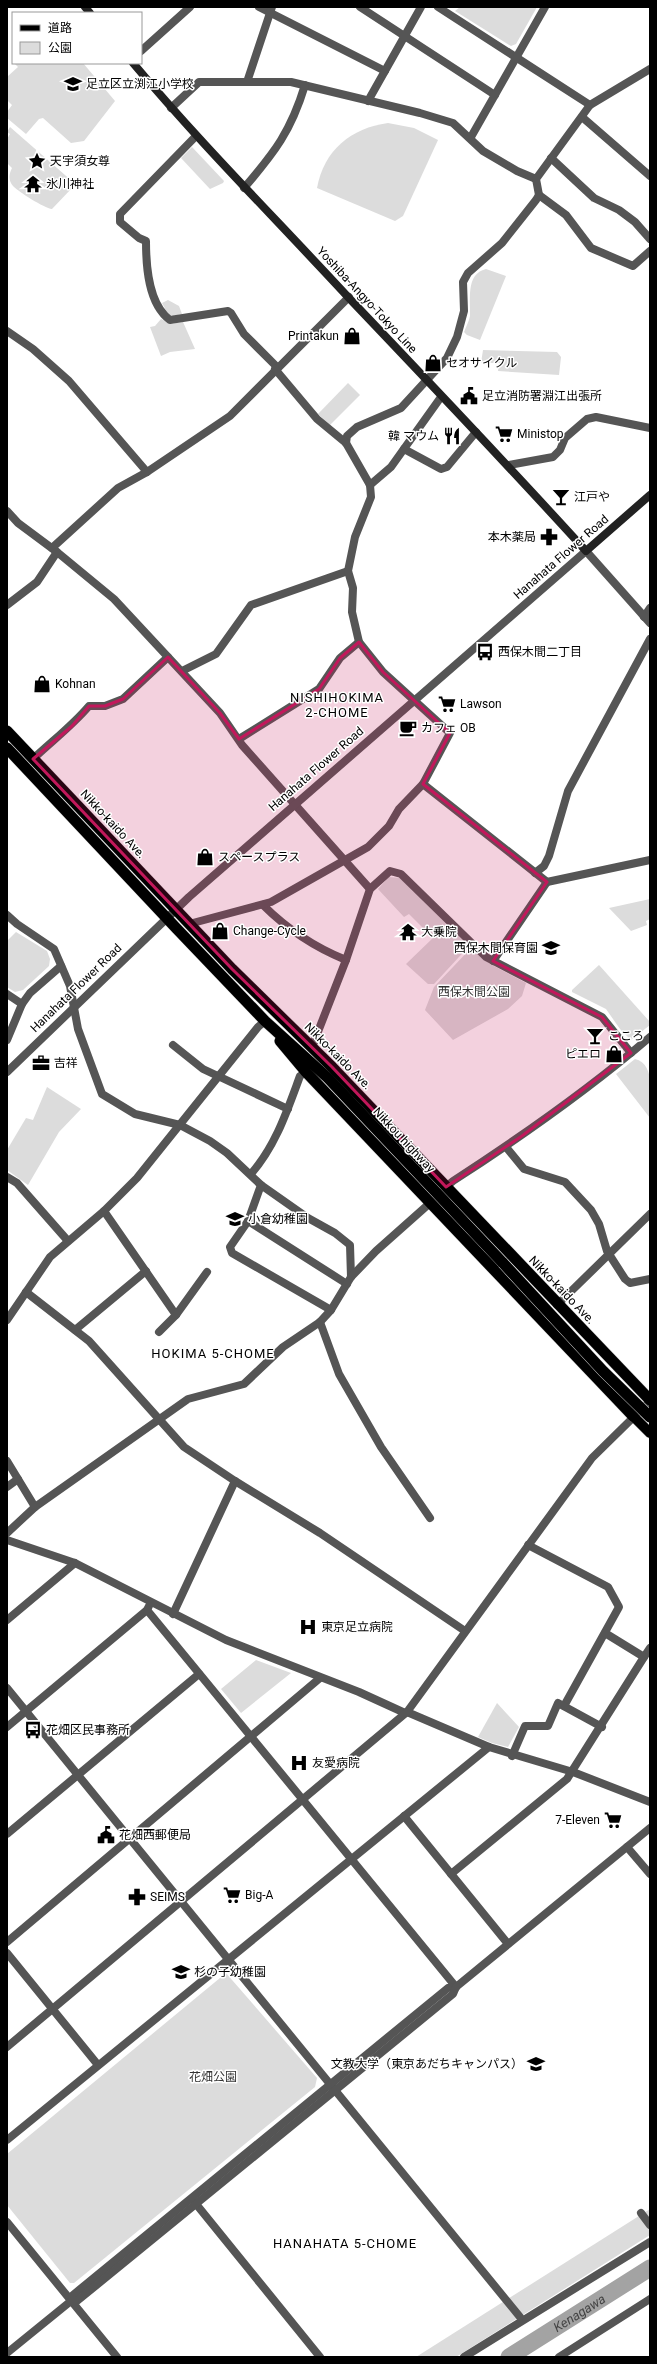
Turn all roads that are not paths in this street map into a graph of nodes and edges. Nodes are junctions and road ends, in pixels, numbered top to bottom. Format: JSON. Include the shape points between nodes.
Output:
{"nodes":[{"id":1,"x":190,"y":7,"type":"edge"},
{"id":2,"x":259,"y":7,"type":"edge"},
{"id":3,"x":360,"y":7,"type":"edge"},
{"id":4,"x":421,"y":7,"type":"edge"},
{"id":5,"x":438,"y":7,"type":"edge"},
{"id":6,"x":545,"y":7,"type":"edge"},
{"id":7,"x":271,"y":10,"type":"edge"},
{"id":8,"x":406,"y":36,"type":"junction"},
{"id":9,"x":142,"y":50,"type":"edge"},
{"id":10,"x":516,"y":59,"type":"junction"},
{"id":11,"x":134,"y":64,"type":"edge"},
{"id":12,"x":650,"y":69,"type":"edge"},
{"id":13,"x":385,"y":71,"type":"junction"},
{"id":14,"x":247,"y":82,"type":"junction"},
{"id":15,"x":305,"y":85,"type":"junction"},
{"id":16,"x":495,"y":95,"type":"junction"},
{"id":17,"x":368,"y":101,"type":"junction"},
{"id":18,"x":590,"y":105,"type":"junction"},
{"id":19,"x":171,"y":108,"type":"junction"},
{"id":20,"x":582,"y":117,"type":"junction"},
{"id":21,"x":196,"y":136,"type":"junction"},
{"id":22,"x":471,"y":137,"type":"junction"},
{"id":23,"x":551,"y":158,"type":"junction"},
{"id":24,"x":650,"y":176,"type":"edge"},
{"id":25,"x":536,"y":179,"type":"junction"},
{"id":26,"x":244,"y":188,"type":"junction"},
{"id":27,"x":538,"y":195,"type":"junction"},
{"id":28,"x":650,"y":240,"type":"edge"},
{"id":29,"x":650,"y":251,"type":"edge"},
{"id":30,"x":349,"y":297,"type":"junction"},
{"id":31,"x":7,"y":331,"type":"edge"},
{"id":32,"x":276,"y":368,"type":"junction"},
{"id":33,"x":427,"y":382,"type":"junction"},
{"id":34,"x":441,"y":397,"type":"junction"},
{"id":35,"x":650,"y":428,"type":"edge"},
{"id":36,"x":476,"y":432,"type":"junction"},
{"id":37,"x":346,"y":443,"type":"junction"},
{"id":38,"x":404,"y":449,"type":"junction"},
{"id":39,"x":509,"y":465,"type":"junction"},
{"id":40,"x":147,"y":472,"type":"junction"},
{"id":41,"x":370,"y":485,"type":"junction"},
{"id":42,"x":650,"y":495,"type":"edge"},
{"id":43,"x":7,"y":511,"type":"edge"},
{"id":44,"x":55,"y":550,"type":"junction"},
{"id":45,"x":586,"y":551,"type":"junction"},
{"id":46,"x":348,"y":570,"type":"junction"},
{"id":47,"x":7,"y":605,"type":"edge"},
{"id":48,"x":650,"y":608,"type":"edge"},
{"id":49,"x":647,"y":620,"type":"edge"},
{"id":50,"x":650,"y":639,"type":"edge"},
{"id":51,"x":359,"y":642,"type":"junction"},
{"id":52,"x":168,"y":657,"type":"junction"},
{"id":53,"x":182,"y":671,"type":"junction"},
{"id":54,"x":414,"y":700,"type":"junction"},
{"id":55,"x":7,"y":731,"type":"edge"},
{"id":56,"x":240,"y":739,"type":"junction"},
{"id":57,"x":7,"y":748,"type":"edge"},
{"id":58,"x":33,"y":759,"type":"junction"},
{"id":59,"x":423,"y":784,"type":"junction"},
{"id":60,"x":296,"y":803,"type":"junction"},
{"id":61,"x":345,"y":860,"type":"junction"},
{"id":62,"x":650,"y":860,"type":"edge"},
{"id":63,"x":535,"y":873,"type":"junction"},
{"id":64,"x":547,"y":882,"type":"junction"},
{"id":65,"x":370,"y":889,"type":"junction"},
{"id":66,"x":263,"y":905,"type":"junction"},
{"id":67,"x":176,"y":909,"type":"junction"},
{"id":68,"x":7,"y":915,"type":"edge"},
{"id":69,"x":166,"y":918,"type":"junction"},
{"id":70,"x":189,"y":924,"type":"junction"},
{"id":71,"x":346,"y":960,"type":"junction"},
{"id":72,"x":493,"y":961,"type":"junction"},
{"id":73,"x":61,"y":966,"type":"junction"},
{"id":74,"x":7,"y":994,"type":"edge"},
{"id":75,"x":22,"y":1004,"type":"junction"},
{"id":76,"x":73,"y":1008,"type":"junction"},
{"id":77,"x":265,"y":1021,"type":"junction"},
{"id":78,"x":650,"y":1037,"type":"edge"},
{"id":79,"x":7,"y":1040,"type":"edge"},
{"id":80,"x":173,"y":1045,"type":"dead end"},
{"id":81,"x":312,"y":1047,"type":"junction"},
{"id":82,"x":631,"y":1053,"type":"junction"},
{"id":83,"x":8,"y":1070,"type":"edge"},
{"id":84,"x":306,"y":1072,"type":"junction"},
{"id":85,"x":219,"y":1076,"type":"junction"},
{"id":86,"x":288,"y":1109,"type":"junction"},
{"id":87,"x":180,"y":1126,"type":"junction"},
{"id":88,"x":506,"y":1146,"type":"junction"},
{"id":89,"x":252,"y":1174,"type":"junction"},
{"id":90,"x":7,"y":1177,"type":"edge"},
{"id":91,"x":261,"y":1185,"type":"junction"},
{"id":92,"x":446,"y":1187,"type":"junction"},
{"id":93,"x":430,"y":1203,"type":"junction"},
{"id":94,"x":104,"y":1211,"type":"junction"},
{"id":95,"x":650,"y":1214,"type":"edge"},
{"id":96,"x":248,"y":1220,"type":"junction"},
{"id":97,"x":68,"y":1241,"type":"junction"},
{"id":98,"x":609,"y":1255,"type":"junction"},
{"id":99,"x":146,"y":1271,"type":"junction"},
{"id":100,"x":207,"y":1272,"type":"dead end"},
{"id":101,"x":650,"y":1279,"type":"edge"},
{"id":102,"x":349,"y":1281,"type":"junction"},
{"id":103,"x":26,"y":1292,"type":"junction"},
{"id":104,"x":557,"y":1304,"type":"junction"},
{"id":105,"x":331,"y":1310,"type":"junction"},
{"id":106,"x":176,"y":1315,"type":"junction"},
{"id":107,"x":7,"y":1320,"type":"edge"},
{"id":108,"x":320,"y":1322,"type":"junction"},
{"id":109,"x":75,"y":1330,"type":"junction"},
{"id":110,"x":159,"y":1332,"type":"dead end"},
{"id":111,"x":650,"y":1400,"type":"edge"},
{"id":112,"x":633,"y":1416,"type":"junction"},
{"id":113,"x":650,"y":1418,"type":"edge"},
{"id":114,"x":159,"y":1419,"type":"junction"},
{"id":115,"x":650,"y":1433,"type":"edge"},
{"id":116,"x":7,"y":1461,"type":"edge"},
{"id":117,"x":18,"y":1479,"type":"junction"},
{"id":118,"x":234,"y":1481,"type":"junction"},
{"id":119,"x":7,"y":1487,"type":"edge"},
{"id":120,"x":35,"y":1507,"type":"junction"},
{"id":121,"x":430,"y":1518,"type":"dead end"},
{"id":122,"x":7,"y":1533,"type":"edge"},
{"id":123,"x":7,"y":1540,"type":"edge"},
{"id":124,"x":528,"y":1546,"type":"junction"},
{"id":125,"x":75,"y":1563,"type":"junction"},
{"id":126,"x":148,"y":1606,"type":"junction"},
{"id":127,"x":173,"y":1614,"type":"junction"},
{"id":128,"x":7,"y":1620,"type":"edge"},
{"id":129,"x":465,"y":1631,"type":"junction"},
{"id":130,"x":605,"y":1633,"type":"junction"},
{"id":131,"x":650,"y":1648,"type":"edge"},
{"id":132,"x":644,"y":1657,"type":"junction"},
{"id":133,"x":199,"y":1674,"type":"junction"},
{"id":134,"x":320,"y":1678,"type":"junction"},
{"id":135,"x":7,"y":1688,"type":"edge"},
{"id":136,"x":564,"y":1706,"type":"junction"},
{"id":137,"x":26,"y":1711,"type":"junction"},
{"id":138,"x":406,"y":1712,"type":"junction"},
{"id":139,"x":7,"y":1727,"type":"edge"},
{"id":140,"x":602,"y":1727,"type":"junction"},
{"id":141,"x":251,"y":1736,"type":"junction"},
{"id":142,"x":489,"y":1748,"type":"junction"},
{"id":143,"x":512,"y":1756,"type":"junction"},
{"id":144,"x":573,"y":1772,"type":"junction"},
{"id":145,"x":78,"y":1774,"type":"junction"},
{"id":146,"x":303,"y":1800,"type":"junction"},
{"id":147,"x":650,"y":1802,"type":"edge"},
{"id":148,"x":404,"y":1816,"type":"junction"},
{"id":149,"x":650,"y":1828,"type":"edge"},
{"id":150,"x":7,"y":1834,"type":"edge"},
{"id":151,"x":130,"y":1839,"type":"junction"},
{"id":152,"x":627,"y":1847,"type":"junction"},
{"id":153,"x":352,"y":1860,"type":"junction"},
{"id":154,"x":451,"y":1874,"type":"junction"},
{"id":155,"x":650,"y":1874,"type":"edge"},
{"id":156,"x":181,"y":1901,"type":"junction"},
{"id":157,"x":7,"y":1942,"type":"edge"},
{"id":158,"x":508,"y":1944,"type":"junction"},
{"id":159,"x":7,"y":1953,"type":"edge"},
{"id":160,"x":228,"y":1959,"type":"junction"},
{"id":161,"x":456,"y":1987,"type":"junction"},
{"id":162,"x":53,"y":2008,"type":"junction"},
{"id":163,"x":7,"y":2047,"type":"edge"},
{"id":164,"x":98,"y":2065,"type":"junction"},
{"id":165,"x":333,"y":2088,"type":"junction"},
{"id":166,"x":7,"y":2140,"type":"edge"},
{"id":167,"x":193,"y":2201,"type":"junction"},
{"id":168,"x":640,"y":2213,"type":"dead end"},
{"id":169,"x":7,"y":2222,"type":"edge"},
{"id":170,"x":650,"y":2225,"type":"edge"},
{"id":171,"x":650,"y":2242,"type":"edge"},
{"id":172,"x":650,"y":2299,"type":"edge"},
{"id":173,"x":72,"y":2301,"type":"junction"},
{"id":174,"x":521,"y":2319,"type":"junction"},
{"id":175,"x":7,"y":2353,"type":"edge"},
{"id":176,"x":117,"y":2357,"type":"edge"},
{"id":177,"x":320,"y":2357,"type":"edge"},
{"id":178,"x":464,"y":2357,"type":"edge"},
{"id":179,"x":558,"y":2357,"type":"edge"}],
"edges":[{"from":1,"to":9,"type":"street"},
{"from":2,"to":7,"type":"street"},
{"from":3,"to":8,"type":"street"},
{"from":4,"to":8,"type":"street"},
{"from":5,"to":10,"type":"street"},
{"from":6,"to":10,"type":"street"},
{"from":7,"to":13,"type":"street"},
{"from":7,"to":14,"type":"street"},
{"from":8,"to":13,"type":"street"},
{"from":8,"to":16,"type":"street"},
{"from":10,"to":16,"type":"street"},
{"from":10,"to":18,"type":"street"},
{"from":11,"to":19,"type":"main road","name":"Yoshiba-Angyo-Tokyo Line"},
{"from":12,"to":18,"type":"street"},
{"from":13,"to":17,"type":"street"},
{"from":14,"to":15,"type":"street","via":[[291,82]]},
{"from":14,"to":19,"type":"street","via":[[199,82]]},
{"from":15,"to":17,"type":"street"},
{"from":15,"to":26,"type":"street","via":[[297,113],[275,152]]},
{"from":16,"to":22,"type":"street"},
{"from":17,"to":22,"type":"street","via":[[453,123]]},
{"from":18,"to":20,"type":"street"},
{"from":19,"to":21,"type":"main road","name":"Yoshiba-Angyo-Tokyo Line"},
{"from":20,"to":23,"type":"street"},
{"from":20,"to":24,"type":"street"},
{"from":21,"to":26,"type":"main road","name":"Yoshiba-Angyo-Tokyo Line"},
{"from":21,"to":32,"type":"street","via":[[120,214],[120,222],[146,241],[147,269],[156,301],[164,316],[170,320],[228,311],[244,334]]},
{"from":22,"to":25,"type":"street","via":[[483,151]]},
{"from":23,"to":25,"type":"street"},
{"from":23,"to":28,"type":"street","via":[[594,198],[619,210],[635,222]]},
{"from":25,"to":27,"type":"street"},
{"from":26,"to":30,"type":"main road","name":"Yoshiba-Angyo-Tokyo Line"},
{"from":27,"to":29,"type":"street","via":[[566,215],[591,248],[633,266]]},
{"from":27,"to":33,"type":"street","via":[[502,243],[468,273],[463,282],[464,311],[457,338],[447,358]]},
{"from":30,"to":32,"type":"street"},
{"from":30,"to":33,"type":"main road","name":"Yoshiba-Angyo-Tokyo Line"},
{"from":31,"to":40,"type":"street","via":[[33,349],[69,381]]},
{"from":32,"to":37,"type":"street","via":[[317,418]]},
{"from":32,"to":40,"type":"street","via":[[230,416]]},
{"from":33,"to":34,"type":"main road","name":"Yoshiba-Angyo-Tokyo Line"},
{"from":33,"to":37,"type":"street","via":[[401,408],[357,427],[348,436]]},
{"from":34,"to":36,"type":"main road","name":"Yoshiba-Angyo-Tokyo Line"},
{"from":34,"to":38,"type":"street"},
{"from":35,"to":39,"type":"street","via":[[596,416],[587,419],[565,438],[560,450],[553,456]]},
{"from":36,"to":38,"type":"street","via":[[447,467],[441,469]]},
{"from":36,"to":39,"type":"main road","name":"Yoshiba-Angyo-Tokyo Line"},
{"from":37,"to":41,"type":"street"},
{"from":38,"to":41,"type":"street","via":[[391,467]]},
{"from":39,"to":45,"type":"main road","name":"Yoshiba-Angyo-Tokyo Line"},
{"from":40,"to":44,"type":"street","via":[[118,488]]},
{"from":41,"to":46,"type":"street","via":[[371,497],[355,537]]},
{"from":42,"to":45,"type":"main road","name":"Hanahata Flower Road"},
{"from":43,"to":44,"type":"street","via":[[18,523]]},
{"from":44,"to":47,"type":"street","via":[[37,582]]},
{"from":44,"to":52,"type":"street","via":[[114,599]]},
{"from":45,"to":49,"type":"street"},
{"from":45,"to":54,"type":"street","name":"Hanahata Flower Road"},
{"from":46,"to":51,"type":"street","via":[[353,588],[352,612]]},
{"from":46,"to":53,"type":"street","via":[[251,605],[216,654]]},
{"from":48,"to":49,"type":"street"},
{"from":50,"to":63,"type":"street","via":[[568,791],[549,856],[544,866]]},
{"from":51,"to":54,"type":"street","via":[[376,665]]},
{"from":51,"to":56,"type":"street","via":[[340,658],[319,688]]},
{"from":52,"to":53,"type":"street"},
{"from":52,"to":58,"type":"street","via":[[123,699],[105,706],[89,706],[72,726],[65,729]]},
{"from":53,"to":56,"type":"street"},
{"from":54,"to":59,"type":"street","via":[[450,733]]},
{"from":54,"to":60,"type":"street","name":"Hanahata Flower Road"},
{"from":55,"to":58,"type":"highway","name":"Nikko-kaido Ave."},
{"from":56,"to":60,"type":"street","via":[[242,745]]},
{"from":57,"to":69,"type":"highway"},
{"from":58,"to":67,"type":"highway","name":"Nikko-kaido Ave."},
{"from":59,"to":61,"type":"street","via":[[368,847]]},
{"from":59,"to":63,"type":"street"},
{"from":60,"to":61,"type":"street"},
{"from":60,"to":67,"type":"street","name":"Hanahata Flower Road"},
{"from":61,"to":65,"type":"street"},
{"from":61,"to":66,"type":"street"},
{"from":62,"to":64,"type":"street"},
{"from":63,"to":64,"type":"street"},
{"from":64,"to":72,"type":"street"},
{"from":65,"to":71,"type":"street"},
{"from":65,"to":72,"type":"street","via":[[390,871],[401,874]]},
{"from":66,"to":70,"type":"street"},
{"from":66,"to":71,"type":"street","via":[[282,924],[314,946]]},
{"from":67,"to":69,"type":"street","name":"Hanahata Flower Road"},
{"from":67,"to":70,"type":"highway","name":"Nikko-kaido Ave."},
{"from":68,"to":73,"type":"street","via":[[54,949]]},
{"from":69,"to":76,"type":"street","name":"Hanahata Flower Road"},
{"from":69,"to":77,"type":"highway"},
{"from":70,"to":81,"type":"highway","name":"Nikko-kaido Ave."},
{"from":71,"to":81,"type":"street"},
{"from":72,"to":82,"type":"street","via":[[602,1017]]},
{"from":73,"to":75,"type":"street","via":[[30,993]]},
{"from":73,"to":76,"type":"street","via":[[70,986]]},
{"from":74,"to":75,"type":"street"},
{"from":75,"to":79,"type":"street"},
{"from":76,"to":83,"type":"street","name":"Hanahata Flower Road"},
{"from":76,"to":87,"type":"street","via":[[102,1094],[135,1114]]},
{"from":77,"to":84,"type":"highway"},
{"from":77,"to":85,"type":"street"},
{"from":77,"to":113,"type":"highway","name":"Nikkou highway","bridge":true,"via":[[328,1078]]},
{"from":78,"to":82,"type":"street"},
{"from":80,"to":85,"type":"street","via":[[203,1069]]},
{"from":81,"to":92,"type":"highway","name":"Nikko-kaido Ave."},
{"from":82,"to":88,"type":"street"},
{"from":84,"to":86,"type":"street","via":[[300,1076]]},
{"from":84,"to":93,"type":"highway"},
{"from":85,"to":86,"type":"street"},
{"from":85,"to":87,"type":"street"},
{"from":86,"to":89,"type":"street","via":[[272,1144]]},
{"from":87,"to":89,"type":"street","via":[[210,1141]]},
{"from":87,"to":94,"type":"street","via":[[137,1178]]},
{"from":88,"to":92,"type":"street"},
{"from":88,"to":98,"type":"street","via":[[524,1169],[565,1182],[591,1210],[599,1224]]},
{"from":89,"to":91,"type":"street"},
{"from":90,"to":97,"type":"street","via":[[17,1183]]},
{"from":91,"to":96,"type":"street"},
{"from":91,"to":102,"type":"street","via":[[350,1245]]},
{"from":92,"to":104,"type":"highway","name":"Nikko-kaido Ave."},
{"from":93,"to":102,"type":"street","via":[[376,1251]]},
{"from":93,"to":112,"type":"highway"},
{"from":94,"to":97,"type":"street"},
{"from":94,"to":99,"type":"street"},
{"from":95,"to":98,"type":"street"},
{"from":96,"to":102,"type":"street"},
{"from":96,"to":105,"type":"street","via":[[230,1247],[232,1253]]},
{"from":97,"to":103,"type":"street","via":[[50,1257]]},
{"from":98,"to":101,"type":"street","via":[[630,1283]]},
{"from":98,"to":104,"type":"street"},
{"from":99,"to":106,"type":"street"},
{"from":99,"to":109,"type":"street"},
{"from":100,"to":106,"type":"street"},
{"from":102,"to":105,"type":"street"},
{"from":103,"to":107,"type":"street"},
{"from":103,"to":109,"type":"street"},
{"from":104,"to":111,"type":"highway","name":"Nikko-kaido Ave."},
{"from":105,"to":108,"type":"street"},
{"from":106,"to":110,"type":"street"},
{"from":108,"to":114,"type":"street","via":[[283,1347],[244,1384],[188,1399]]},
{"from":108,"to":121,"type":"street","via":[[339,1374],[381,1447]]},
{"from":109,"to":114,"type":"street","via":[[89,1341]]},
{"from":111,"to":112,"type":"street"},
{"from":112,"to":115,"type":"main road"},
{"from":112,"to":124,"type":"street","via":[[599,1450]]},
{"from":114,"to":118,"type":"street","via":[[184,1447]]},
{"from":114,"to":120,"type":"street"},
{"from":116,"to":117,"type":"street"},
{"from":117,"to":119,"type":"street"},
{"from":117,"to":120,"type":"street"},
{"from":118,"to":127,"type":"street"},
{"from":118,"to":129,"type":"street","via":[[320,1534]]},
{"from":120,"to":122,"type":"street"},
{"from":123,"to":125,"type":"street"},
{"from":124,"to":129,"type":"street"},
{"from":124,"to":130,"type":"street","via":[[608,1587],[619,1607]]},
{"from":125,"to":126,"type":"street"},
{"from":125,"to":128,"type":"street"},
{"from":126,"to":127,"type":"street"},
{"from":126,"to":133,"type":"street"},
{"from":126,"to":137,"type":"street"},
{"from":127,"to":134,"type":"street","via":[[226,1640]]},
{"from":129,"to":138,"type":"street"},
{"from":130,"to":132,"type":"street"},
{"from":130,"to":136,"type":"street"},
{"from":131,"to":132,"type":"street"},
{"from":132,"to":140,"type":"street"},
{"from":133,"to":141,"type":"street"},
{"from":133,"to":145,"type":"street"},
{"from":134,"to":138,"type":"street"},
{"from":134,"to":141,"type":"street"},
{"from":135,"to":137,"type":"street"},
{"from":136,"to":140,"type":"street"},
{"from":136,"to":143,"type":"street","via":[[558,1703],[548,1726],[525,1726]]},
{"from":137,"to":139,"type":"street"},
{"from":137,"to":145,"type":"street"},
{"from":138,"to":142,"type":"street"},
{"from":138,"to":146,"type":"street"},
{"from":140,"to":144,"type":"street"},
{"from":141,"to":146,"type":"street"},
{"from":141,"to":151,"type":"street"},
{"from":142,"to":143,"type":"street"},
{"from":142,"to":148,"type":"street"},
{"from":143,"to":144,"type":"street"},
{"from":144,"to":147,"type":"street"},
{"from":144,"to":154,"type":"street"},
{"from":145,"to":150,"type":"street"},
{"from":145,"to":151,"type":"street"},
{"from":146,"to":153,"type":"street"},
{"from":146,"to":156,"type":"street"},
{"from":148,"to":153,"type":"street"},
{"from":148,"to":154,"type":"street"},
{"from":149,"to":152,"type":"street"},
{"from":151,"to":156,"type":"street"},
{"from":151,"to":157,"type":"street"},
{"from":152,"to":155,"type":"street"},
{"from":152,"to":158,"type":"street"},
{"from":153,"to":160,"type":"street"},
{"from":153,"to":161,"type":"street"},
{"from":154,"to":158,"type":"street"},
{"from":156,"to":160,"type":"street"},
{"from":156,"to":162,"type":"street"},
{"from":158,"to":161,"type":"street"},
{"from":159,"to":162,"type":"street"},
{"from":160,"to":164,"type":"street"},
{"from":160,"to":165,"type":"street"},
{"from":161,"to":165,"type":"street","via":[[448,1988]]},
{"from":162,"to":163,"type":"street"},
{"from":162,"to":164,"type":"street"},
{"from":164,"to":166,"type":"street"},
{"from":165,"to":167,"type":"street"},
{"from":165,"to":174,"type":"street"},
{"from":167,"to":173,"type":"street","via":[[77,2301]]},
{"from":167,"to":177,"type":"street"},
{"from":168,"to":170,"type":"street"},
{"from":169,"to":173,"type":"street"},
{"from":171,"to":174,"type":"street"},
{"from":172,"to":179,"type":"street"},
{"from":173,"to":175,"type":"street"},
{"from":173,"to":176,"type":"street"},
{"from":174,"to":178,"type":"street"}]}
